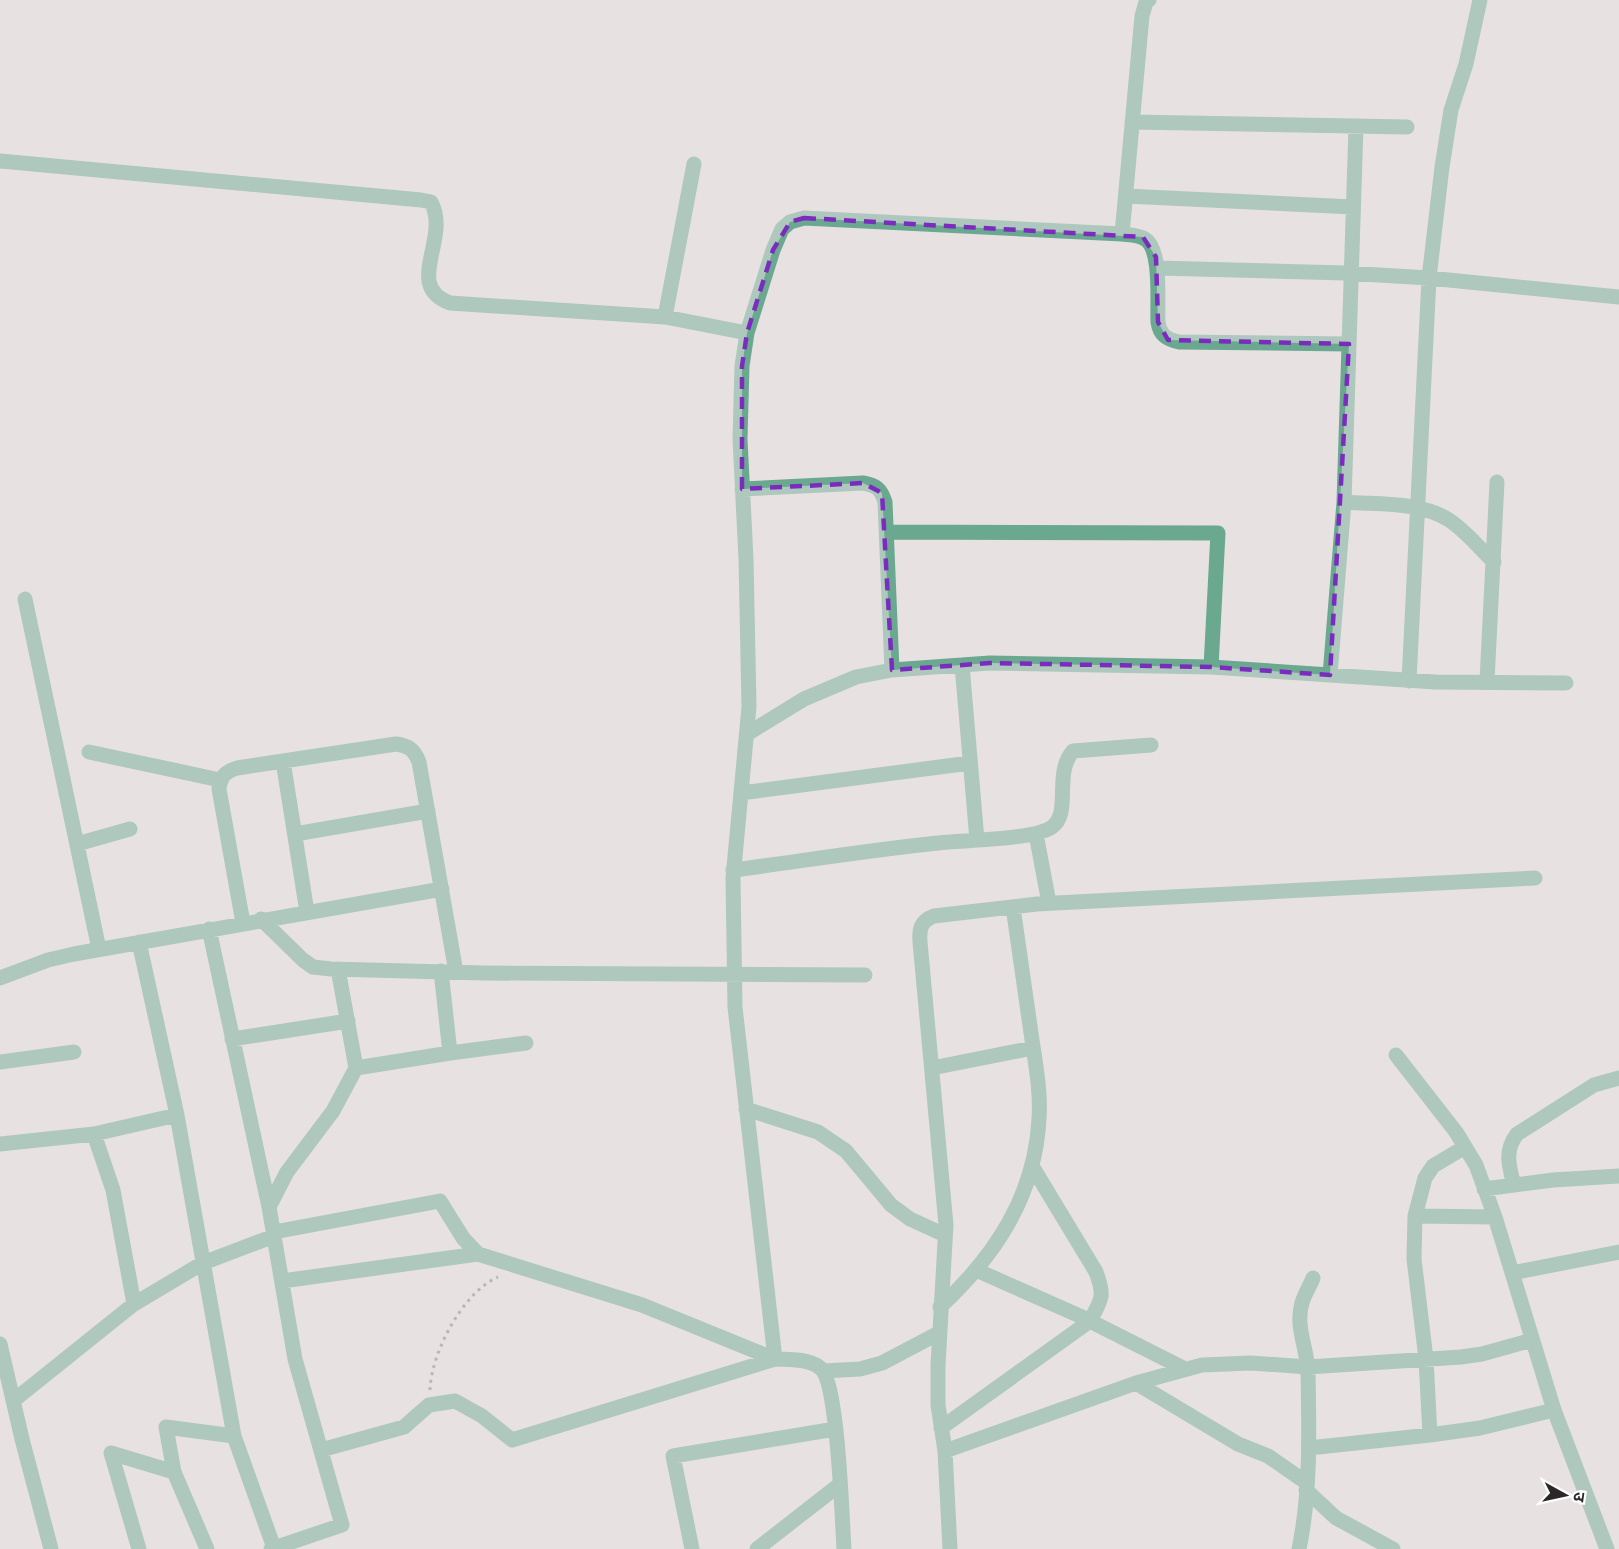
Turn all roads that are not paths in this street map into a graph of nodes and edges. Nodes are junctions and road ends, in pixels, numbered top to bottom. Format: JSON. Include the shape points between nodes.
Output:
{"nodes":[{"id":1,"x":1149,"y":0,"type":"edge"},
{"id":2,"x":1480,"y":0,"type":"edge"},
{"id":3,"x":1132,"y":122,"type":"junction"},
{"id":4,"x":1356,"y":126,"type":"junction"},
{"id":5,"x":1407,"y":127,"type":"dead end"},
{"id":6,"x":0,"y":160,"type":"edge"},
{"id":7,"x":694,"y":164,"type":"dead end"},
{"id":8,"x":1126,"y":196,"type":"junction"},
{"id":9,"x":1353,"y":207,"type":"junction"},
{"id":10,"x":1122,"y":234,"type":"junction"},
{"id":11,"x":1156,"y":268,"type":"junction"},
{"id":12,"x":1351,"y":273,"type":"junction"},
{"id":13,"x":1429,"y":278,"type":"junction"},
{"id":14,"x":1619,"y":297,"type":"edge"},
{"id":15,"x":665,"y":317,"type":"junction"},
{"id":16,"x":747,"y":333,"type":"junction"},
{"id":17,"x":1349,"y":344,"type":"junction"},
{"id":18,"x":1497,"y":482,"type":"dead end"},
{"id":19,"x":742,"y":489,"type":"junction"},
{"id":20,"x":1344,"y":502,"type":"junction"},
{"id":21,"x":1417,"y":507,"type":"junction"},
{"id":22,"x":886,"y":532,"type":"junction"},
{"id":23,"x":1494,"y":562,"type":"junction"},
{"id":24,"x":25,"y":599,"type":"dead end"},
{"id":25,"x":962,"y":665,"type":"junction"},
{"id":26,"x":1210,"y":667,"type":"junction"},
{"id":27,"x":892,"y":670,"type":"junction"},
{"id":28,"x":1330,"y":675,"type":"junction"},
{"id":29,"x":1409,"y":681,"type":"junction"},
{"id":30,"x":1487,"y":681,"type":"junction"},
{"id":31,"x":1566,"y":683,"type":"dead end"},
{"id":32,"x":747,"y":734,"type":"junction"},
{"id":33,"x":1151,"y":745,"type":"dead end"},
{"id":34,"x":89,"y":752,"type":"dead end"},
{"id":35,"x":283,"y":761,"type":"junction"},
{"id":36,"x":970,"y":763,"type":"junction"},
{"id":37,"x":220,"y":780,"type":"junction"},
{"id":38,"x":741,"y":793,"type":"junction"},
{"id":39,"x":428,"y":811,"type":"junction"},
{"id":40,"x":130,"y":829,"type":"dead end"},
{"id":41,"x":295,"y":834,"type":"junction"},
{"id":42,"x":1036,"y":834,"type":"junction"},
{"id":43,"x":977,"y":840,"type":"junction"},
{"id":44,"x":77,"y":844,"type":"junction"},
{"id":45,"x":733,"y":870,"type":"junction"},
{"id":46,"x":1535,"y":878,"type":"dead end"},
{"id":47,"x":442,"y":889,"type":"junction"},
{"id":48,"x":1049,"y":903,"type":"junction"},
{"id":49,"x":1013,"y":906,"type":"junction"},
{"id":50,"x":307,"y":912,"type":"junction"},
{"id":51,"x":261,"y":920,"type":"junction"},
{"id":52,"x":243,"y":923,"type":"junction"},
{"id":53,"x":209,"y":929,"type":"junction"},
{"id":54,"x":139,"y":942,"type":"junction"},
{"id":55,"x":99,"y":949,"type":"junction"},
{"id":56,"x":338,"y":969,"type":"junction"},
{"id":57,"x":449,"y":971,"type":"junction"},
{"id":58,"x":734,"y":974,"type":"junction"},
{"id":59,"x":866,"y":975,"type":"dead end"},
{"id":60,"x":0,"y":978,"type":"edge"},
{"id":61,"x":348,"y":1021,"type":"junction"},
{"id":62,"x":232,"y":1039,"type":"junction"},
{"id":63,"x":526,"y":1043,"type":"dead end"},
{"id":64,"x":1033,"y":1048,"type":"junction"},
{"id":65,"x":74,"y":1052,"type":"dead end"},
{"id":66,"x":450,"y":1053,"type":"junction"},
{"id":67,"x":1396,"y":1055,"type":"dead end"},
{"id":68,"x":0,"y":1062,"type":"edge"},
{"id":69,"x":356,"y":1068,"type":"junction"},
{"id":70,"x":932,"y":1068,"type":"junction"},
{"id":71,"x":1619,"y":1078,"type":"edge"},
{"id":72,"x":746,"y":1109,"type":"junction"},
{"id":73,"x":177,"y":1115,"type":"junction"},
{"id":74,"x":94,"y":1134,"type":"junction"},
{"id":75,"x":0,"y":1144,"type":"edge"},
{"id":76,"x":1465,"y":1147,"type":"junction"},
{"id":77,"x":1032,"y":1166,"type":"junction"},
{"id":78,"x":1619,"y":1176,"type":"edge"},
{"id":79,"x":1514,"y":1185,"type":"junction"},
{"id":80,"x":1484,"y":1189,"type":"junction"},
{"id":81,"x":269,"y":1207,"type":"junction"},
{"id":82,"x":1415,"y":1216,"type":"junction"},
{"id":83,"x":1495,"y":1217,"type":"junction"},
{"id":84,"x":274,"y":1234,"type":"junction"},
{"id":85,"x":945,"y":1235,"type":"junction"},
{"id":86,"x":1619,"y":1252,"type":"edge"},
{"id":87,"x":477,"y":1254,"type":"junction"},
{"id":88,"x":203,"y":1263,"type":"junction"},
{"id":89,"x":976,"y":1270,"type":"junction"},
{"id":90,"x":1512,"y":1274,"type":"junction"},
{"id":91,"x":1313,"y":1278,"type":"dead end"},
{"id":92,"x":282,"y":1281,"type":"junction"},
{"id":93,"x":134,"y":1304,"type":"junction"},
{"id":94,"x":940,"y":1307,"type":"junction"},
{"id":95,"x":1089,"y":1321,"type":"junction"},
{"id":96,"x":939,"y":1333,"type":"junction"},
{"id":97,"x":1532,"y":1340,"type":"junction"},
{"id":98,"x":0,"y":1344,"type":"edge"},
{"id":99,"x":775,"y":1359,"type":"junction"},
{"id":100,"x":1426,"y":1359,"type":"junction"},
{"id":101,"x":1308,"y":1367,"type":"junction"},
{"id":102,"x":1185,"y":1369,"type":"junction"},
{"id":103,"x":823,"y":1371,"type":"junction"},
{"id":104,"x":1136,"y":1383,"type":"junction"},
{"id":105,"x":13,"y":1401,"type":"junction"},
{"id":106,"x":1554,"y":1410,"type":"junction"},
{"id":107,"x":941,"y":1428,"type":"junction"},
{"id":108,"x":835,"y":1430,"type":"junction"},
{"id":109,"x":234,"y":1436,"type":"junction"},
{"id":110,"x":1430,"y":1436,"type":"junction"},
{"id":111,"x":1309,"y":1448,"type":"junction"},
{"id":112,"x":321,"y":1450,"type":"junction"},
{"id":113,"x":945,"y":1451,"type":"junction"},
{"id":114,"x":174,"y":1472,"type":"junction"},
{"id":115,"x":839,"y":1485,"type":"junction"},
{"id":116,"x":1306,"y":1486,"type":"junction"},
{"id":117,"x":840,"y":1546,"type":"edge"},
{"id":118,"x":51,"y":1549,"type":"edge"},
{"id":119,"x":139,"y":1549,"type":"edge"},
{"id":120,"x":207,"y":1549,"type":"edge"},
{"id":121,"x":273,"y":1549,"type":"edge"},
{"id":122,"x":692,"y":1549,"type":"edge"},
{"id":123,"x":757,"y":1549,"type":"edge"},
{"id":124,"x":950,"y":1549,"type":"edge"},
{"id":125,"x":1299,"y":1549,"type":"edge"},
{"id":126,"x":1393,"y":1549,"type":"edge"},
{"id":127,"x":1607,"y":1549,"type":"edge"}],
"edges":[{"from":1,"to":3,"type":"street","via":[[1142,16]]},
{"from":2,"to":13,"type":"street","via":[[1451,110]]},
{"from":3,"to":4,"type":"street"},
{"from":3,"to":8,"type":"street"},
{"from":4,"to":5,"type":"street"},
{"from":4,"to":9,"type":"street"},
{"from":6,"to":15,"type":"street","via":[[431,202],[437,226],[428,281],[438,298],[450,303]]},
{"from":7,"to":15,"type":"street"},
{"from":8,"to":9,"type":"street"},
{"from":8,"to":10,"type":"street"},
{"from":9,"to":12,"type":"street"},
{"from":10,"to":11,"type":"street","via":[[1143,237],[1151,243]]},
{"from":10,"to":16,"type":"street","via":[[804,218],[782,229]]},
{"from":11,"to":12,"type":"street"},
{"from":11,"to":17,"type":"street","via":[[1159,331],[1168,340]]},
{"from":12,"to":13,"type":"street"},
{"from":12,"to":17,"type":"street"},
{"from":13,"to":14,"type":"street"},
{"from":13,"to":21,"type":"street"},
{"from":15,"to":16,"type":"street"},
{"from":16,"to":19,"type":"street","via":[[742,366]]},
{"from":17,"to":20,"type":"street"},
{"from":18,"to":23,"type":"street"},
{"from":19,"to":22,"type":"street","via":[[875,485],[885,502]]},
{"from":19,"to":32,"type":"street"},
{"from":20,"to":21,"type":"street"},
{"from":20,"to":28,"type":"street"},
{"from":21,"to":23,"type":"street","via":[[1449,520]]},
{"from":21,"to":29,"type":"street"},
{"from":22,"to":26,"type":"street","via":[[1218,533]]},
{"from":22,"to":27,"type":"street"},
{"from":23,"to":30,"type":"street"},
{"from":24,"to":44,"type":"street"},
{"from":25,"to":26,"type":"street"},
{"from":25,"to":27,"type":"street"},
{"from":25,"to":36,"type":"street"},
{"from":26,"to":28,"type":"street"},
{"from":27,"to":32,"type":"street","via":[[856,678],[804,699]]},
{"from":28,"to":29,"type":"street"},
{"from":29,"to":30,"type":"street"},
{"from":30,"to":31,"type":"street"},
{"from":32,"to":38,"type":"street"},
{"from":33,"to":42,"type":"street","via":[[1073,751],[1063,768],[1059,818],[1052,827]]},
{"from":34,"to":37,"type":"street"},
{"from":35,"to":37,"type":"street","via":[[237,768],[225,772]]},
{"from":35,"to":39,"type":"street","via":[[396,744],[407,746],[419,762]]},
{"from":35,"to":41,"type":"street"},
{"from":36,"to":38,"type":"street"},
{"from":36,"to":43,"type":"street"},
{"from":37,"to":52,"type":"street"},
{"from":38,"to":45,"type":"street"},
{"from":39,"to":41,"type":"street"},
{"from":39,"to":47,"type":"street"},
{"from":40,"to":44,"type":"street"},
{"from":41,"to":50,"type":"street"},
{"from":42,"to":43,"type":"street"},
{"from":42,"to":48,"type":"street"},
{"from":43,"to":45,"type":"street"},
{"from":44,"to":55,"type":"street"},
{"from":45,"to":58,"type":"street"},
{"from":46,"to":48,"type":"street"},
{"from":47,"to":50,"type":"street"},
{"from":47,"to":57,"type":"street"},
{"from":48,"to":49,"type":"street"},
{"from":49,"to":64,"type":"street"},
{"from":49,"to":70,"type":"street","via":[[934,916],[919,928]]},
{"from":50,"to":51,"type":"street"},
{"from":51,"to":52,"type":"street"},
{"from":51,"to":56,"type":"street","via":[[313,967]]},
{"from":52,"to":53,"type":"street"},
{"from":53,"to":54,"type":"street"},
{"from":53,"to":62,"type":"street"},
{"from":54,"to":55,"type":"street"},
{"from":54,"to":73,"type":"street"},
{"from":55,"to":60,"type":"street","via":[[48,960]]},
{"from":56,"to":57,"type":"street"},
{"from":56,"to":61,"type":"street"},
{"from":57,"to":58,"type":"street"},
{"from":57,"to":66,"type":"street"},
{"from":58,"to":59,"type":"street"},
{"from":58,"to":72,"type":"street"},
{"from":61,"to":62,"type":"street"},
{"from":61,"to":69,"type":"street"},
{"from":62,"to":81,"type":"street"},
{"from":63,"to":66,"type":"street"},
{"from":64,"to":70,"type":"street"},
{"from":64,"to":77,"type":"street","via":[[1040,1118]]},
{"from":65,"to":68,"type":"street"},
{"from":66,"to":69,"type":"street"},
{"from":67,"to":76,"type":"street"},
{"from":69,"to":81,"type":"street","via":[[333,1111],[287,1172]]},
{"from":70,"to":85,"type":"street"},
{"from":71,"to":79,"type":"street","via":[[1594,1084],[1517,1134],[1507,1155]]},
{"from":72,"to":85,"type":"street","via":[[818,1132],[846,1151],[891,1205],[910,1219]]},
{"from":72,"to":99,"type":"street"},
{"from":73,"to":74,"type":"street"},
{"from":73,"to":88,"type":"street"},
{"from":74,"to":75,"type":"street"},
{"from":74,"to":93,"type":"street","via":[[113,1190]]},
{"from":76,"to":80,"type":"street"},
{"from":76,"to":82,"type":"street","via":[[1433,1166],[1425,1178]]},
{"from":77,"to":89,"type":"street","via":[[1006,1231]]},
{"from":77,"to":95,"type":"street","via":[[1096,1272],[1102,1300]]},
{"from":78,"to":79,"type":"street"},
{"from":79,"to":80,"type":"street"},
{"from":80,"to":83,"type":"street"},
{"from":81,"to":84,"type":"street"},
{"from":82,"to":83,"type":"street"},
{"from":82,"to":100,"type":"street","via":[[1414,1259]]},
{"from":83,"to":90,"type":"street"},
{"from":84,"to":87,"type":"street","via":[[440,1201]]},
{"from":84,"to":88,"type":"street"},
{"from":84,"to":92,"type":"street"},
{"from":85,"to":94,"type":"street"},
{"from":86,"to":90,"type":"street"},
{"from":87,"to":92,"type":"street"},
{"from":87,"to":99,"type":"street","via":[[642,1305]]},
{"from":88,"to":93,"type":"street"},
{"from":88,"to":109,"type":"street"},
{"from":89,"to":94,"type":"street"},
{"from":89,"to":95,"type":"street"},
{"from":90,"to":97,"type":"street"},
{"from":91,"to":101,"type":"street","via":[[1300,1312]]},
{"from":92,"to":112,"type":"street","via":[[295,1359]]},
{"from":93,"to":105,"type":"street"},
{"from":94,"to":96,"type":"street"},
{"from":95,"to":102,"type":"street"},
{"from":95,"to":107,"type":"street"},
{"from":96,"to":103,"type":"street","via":[[882,1363]]},
{"from":96,"to":107,"type":"street"},
{"from":97,"to":100,"type":"street","via":[[1482,1354]]},
{"from":97,"to":106,"type":"street"},
{"from":98,"to":105,"type":"street"},
{"from":99,"to":103,"type":"street","via":[[801,1361]]},
{"from":99,"to":112,"type":"street","via":[[512,1440],[455,1401],[429,1405],[404,1427]]},
{"from":100,"to":101,"type":"street"},
{"from":100,"to":110,"type":"street"},
{"from":101,"to":102,"type":"street","via":[[1251,1363]]},
{"from":101,"to":111,"type":"street"},
{"from":102,"to":104,"type":"street"},
{"from":103,"to":108,"type":"street"},
{"from":104,"to":113,"type":"street"},
{"from":104,"to":116,"type":"street","via":[[1238,1444],[1268,1456]]},
{"from":105,"to":118,"type":"street"},
{"from":106,"to":110,"type":"street"},
{"from":106,"to":127,"type":"street"},
{"from":107,"to":113,"type":"street"},
{"from":108,"to":115,"type":"street"},
{"from":108,"to":122,"type":"street","via":[[673,1456]]},
{"from":109,"to":114,"type":"street","via":[[166,1427]]},
{"from":109,"to":121,"type":"street"},
{"from":110,"to":111,"type":"street"},
{"from":111,"to":116,"type":"street"},
{"from":112,"to":121,"type":"street","via":[[342,1525]]},
{"from":113,"to":124,"type":"street"},
{"from":114,"to":119,"type":"street","via":[[111,1453]]},
{"from":114,"to":120,"type":"street"},
{"from":115,"to":117,"type":"street"},
{"from":115,"to":123,"type":"street"},
{"from":116,"to":125,"type":"street"},
{"from":116,"to":126,"type":"street","via":[[1336,1518]]}]}
